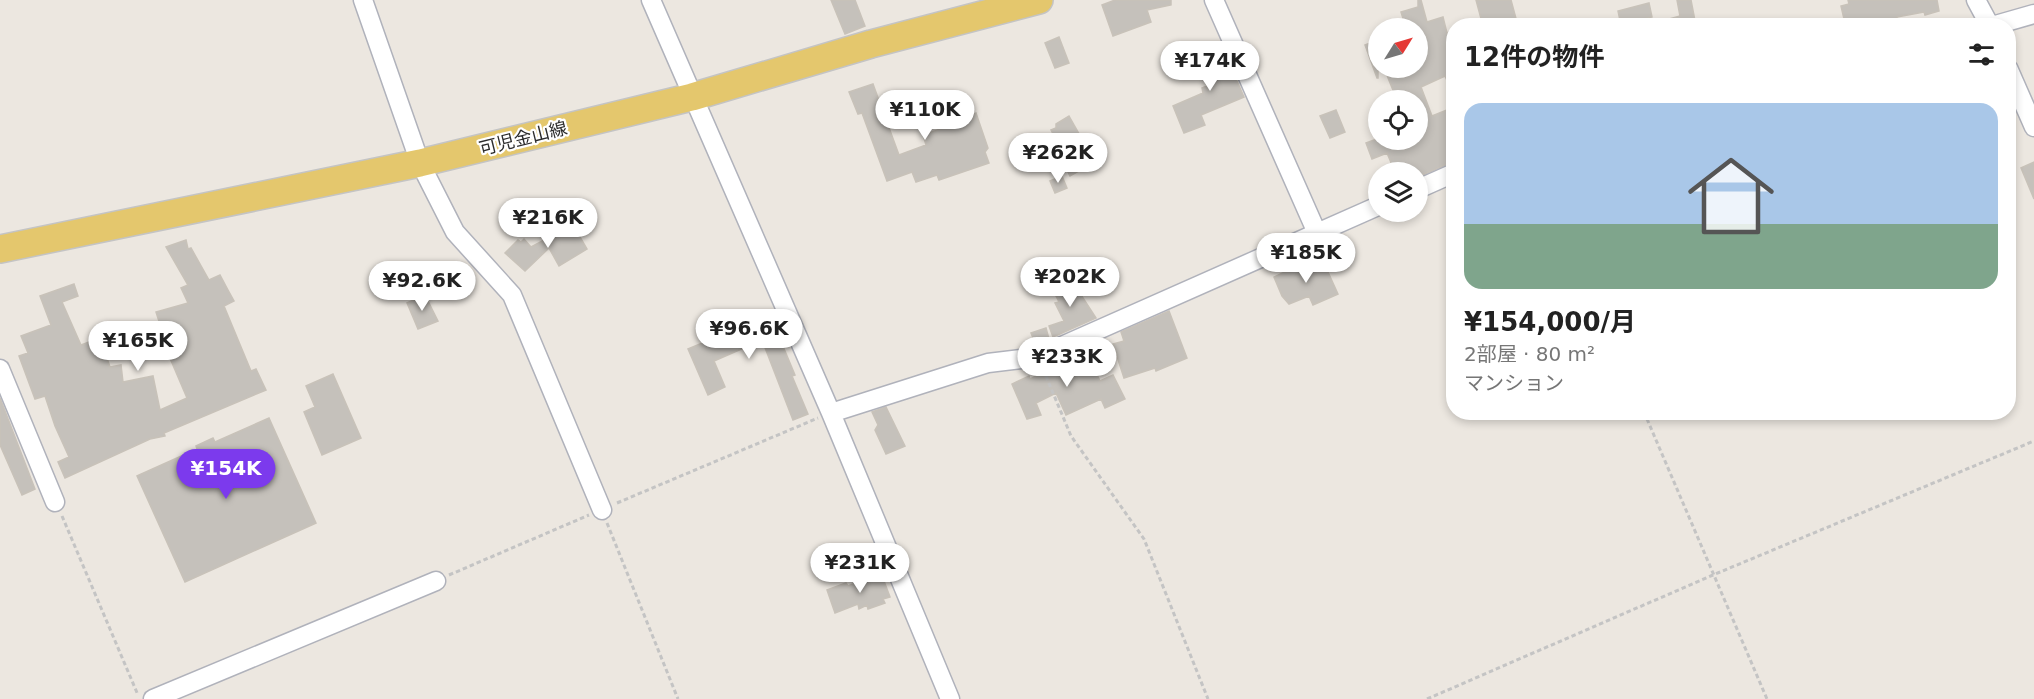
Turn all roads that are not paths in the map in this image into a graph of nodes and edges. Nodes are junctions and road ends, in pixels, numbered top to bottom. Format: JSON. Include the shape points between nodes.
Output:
{"nodes":[{"id":1,"x":363,"y":0,"type":"edge"},
{"id":2,"x":651,"y":0,"type":"edge"},
{"id":3,"x":1039,"y":0,"type":"edge"},
{"id":4,"x":1214,"y":0,"type":"edge"},
{"id":5,"x":1977,"y":0,"type":"edge"},
{"id":6,"x":2034,"y":14,"type":"edge"},
{"id":7,"x":1987,"y":18,"type":"edge"},
{"id":8,"x":2016,"y":19,"type":"edge"},
{"id":9,"x":2016,"y":86,"type":"edge"},
{"id":10,"x":692,"y":97,"type":"junction"},
{"id":11,"x":2034,"y":127,"type":"edge"},
{"id":12,"x":420,"y":163,"type":"junction"},
{"id":13,"x":1446,"y":177,"type":"edge"},
{"id":14,"x":1428,"y":185,"type":"edge"},
{"id":15,"x":1368,"y":210,"type":"edge"},
{"id":16,"x":1317,"y":233,"type":"junction"},
{"id":17,"x":0,"y":249,"type":"edge"},
{"id":18,"x":0,"y":369,"type":"edge"},
{"id":19,"x":831,"y":413,"type":"junction"},
{"id":20,"x":56,"y":502,"type":"road end"},
{"id":21,"x":602,"y":510,"type":"road end"},
{"id":22,"x":436,"y":581,"type":"road end"},
{"id":23,"x":153,"y":699,"type":"edge"},
{"id":24,"x":950,"y":699,"type":"edge"}],
"edges":[{"from":1,"to":12,"type":"street"},
{"from":2,"to":10,"type":"street"},
{"from":3,"to":10,"type":"main road","name":"可児金山線"},
{"from":4,"to":16,"type":"street"},
{"from":5,"to":7,"type":"street"},
{"from":6,"to":8,"type":"street"},
{"from":9,"to":11,"type":"street"},
{"from":10,"to":12,"type":"main road","name":"可児金山線"},
{"from":10,"to":19,"type":"street"},
{"from":12,"to":17,"type":"main road","name":"可児金山線"},
{"from":12,"to":21,"type":"street","via":[[455,232],[512,295]]},
{"from":13,"to":14,"type":"street"},
{"from":15,"to":16,"type":"street"},
{"from":16,"to":19,"type":"street","via":[[1037,357],[988,363]]},
{"from":18,"to":20,"type":"street"},
{"from":19,"to":24,"type":"street"},
{"from":22,"to":23,"type":"street"}]}
